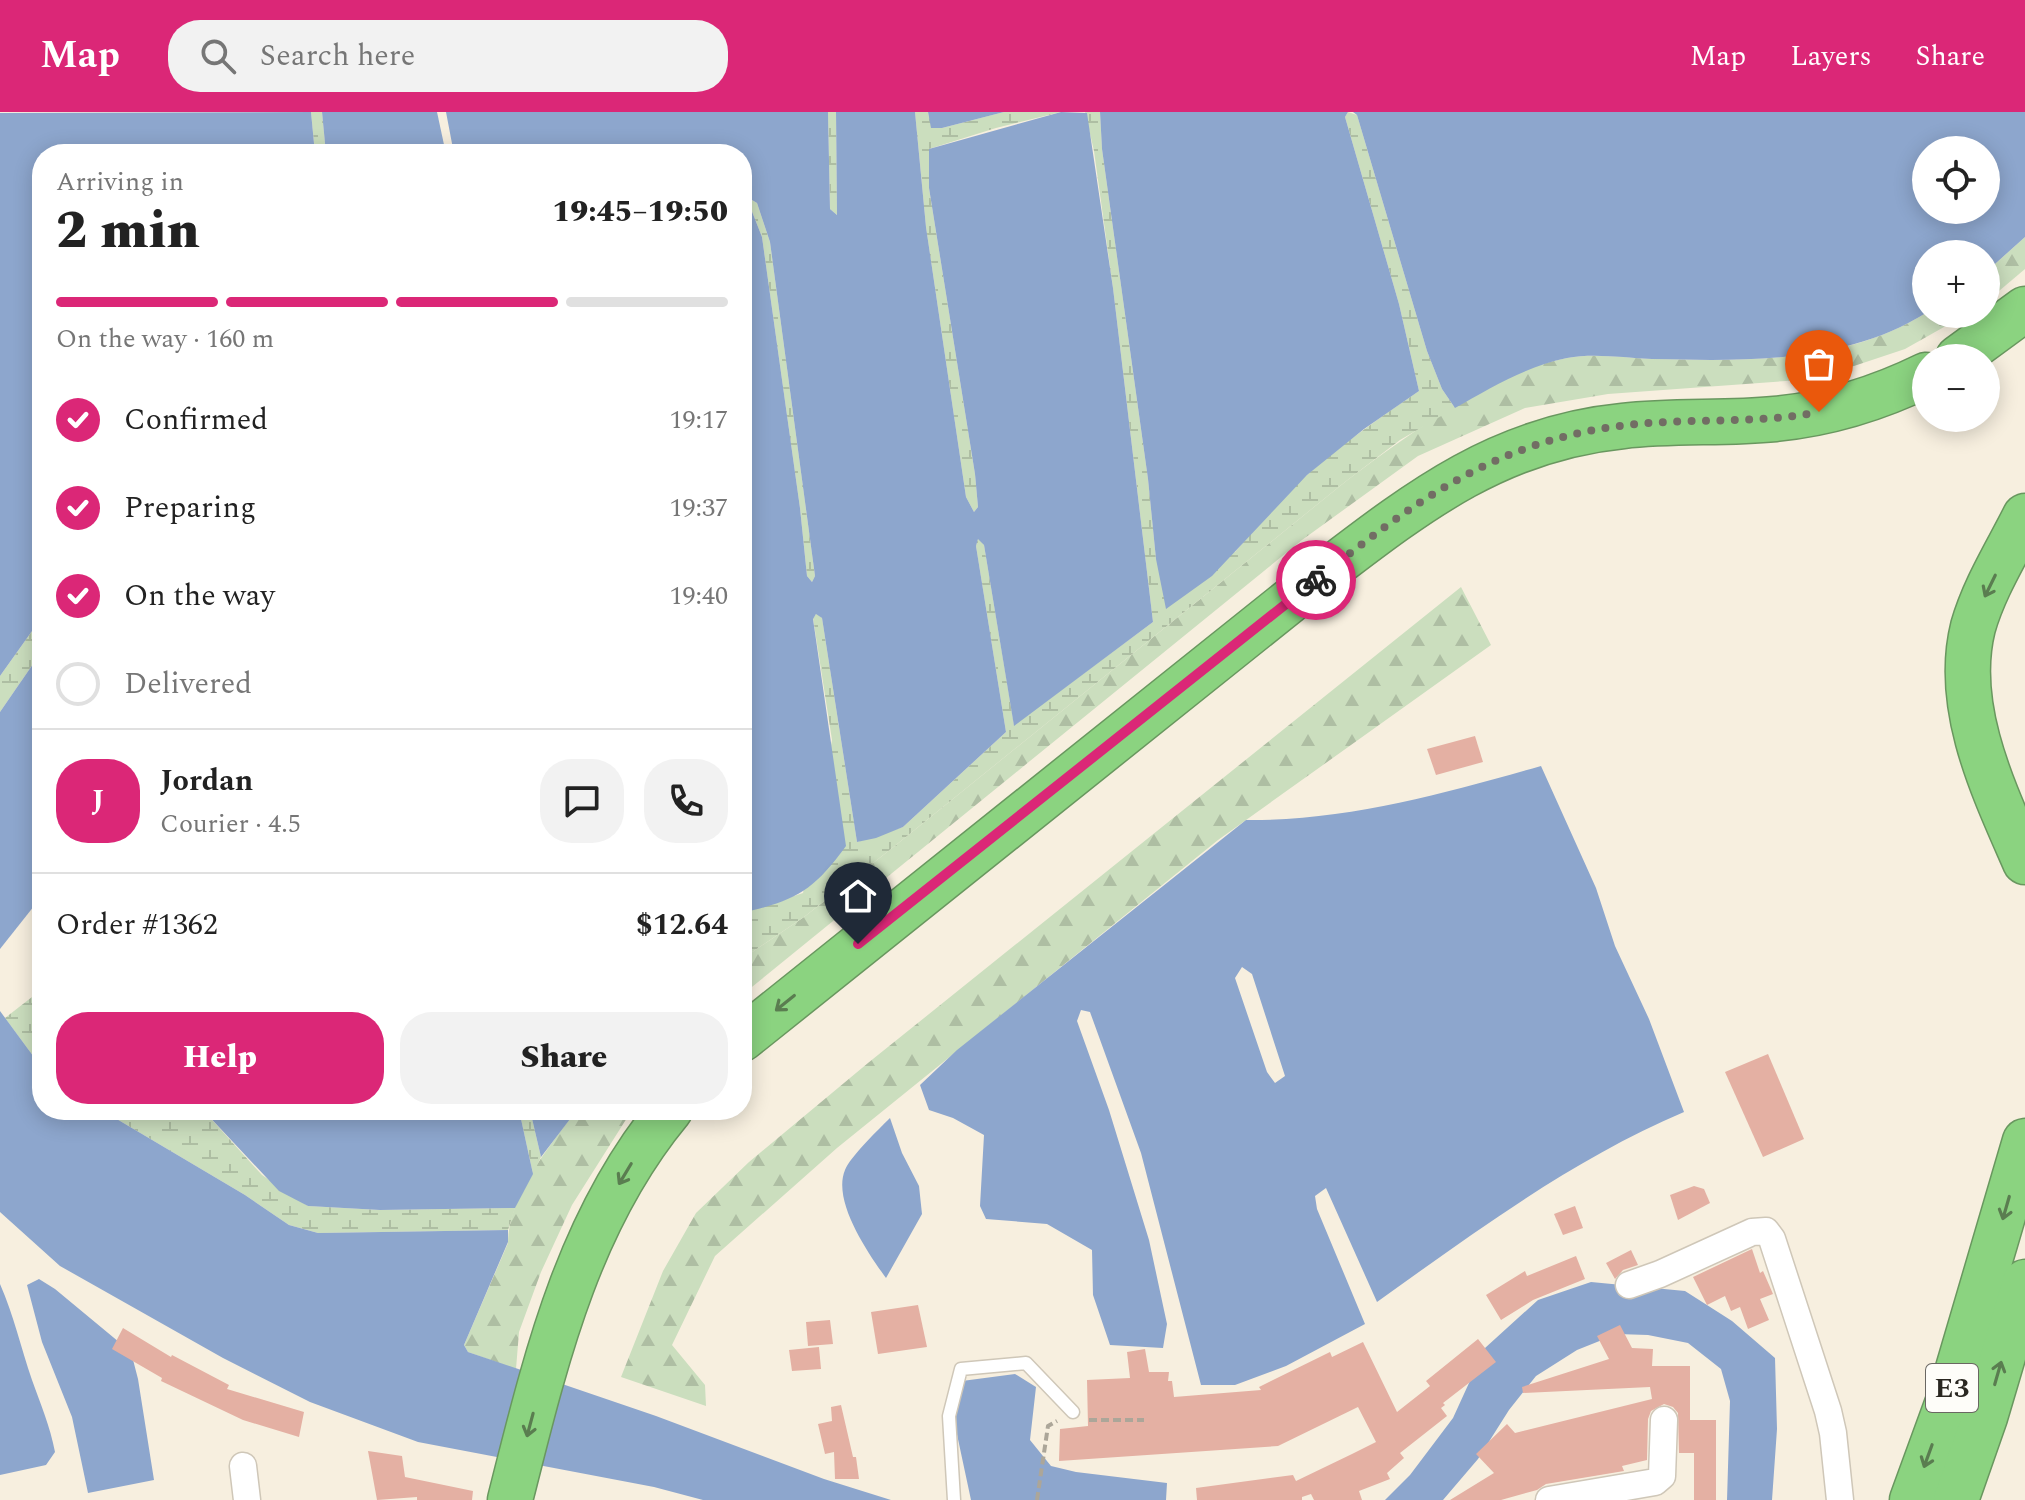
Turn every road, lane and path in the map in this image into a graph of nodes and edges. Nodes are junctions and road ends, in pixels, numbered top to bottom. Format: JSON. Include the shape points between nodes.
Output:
{"nodes":[{"id":1,"x":2025,"y":309,"type":"edge"},
{"id":2,"x":1977,"y":344,"type":"edge"},
{"id":3,"x":1912,"y":381,"type":"edge"},
{"id":4,"x":2025,"y":516,"type":"edge"},
{"id":5,"x":2025,"y":862,"type":"edge"},
{"id":6,"x":752,"y":1031,"type":"edge"},
{"id":7,"x":663,"y":1120,"type":"edge"},
{"id":8,"x":2025,"y":1141,"type":"edge"},
{"id":9,"x":2011,"y":1284,"type":"edge"},
{"id":10,"x":1629,"y":1285,"type":"dead end"},
{"id":11,"x":1073,"y":1412,"type":"dead end"},
{"id":12,"x":1664,"y":1420,"type":"dead end"},
{"id":13,"x":1046,"y":1448,"type":"dead end"},
{"id":14,"x":243,"y":1466,"type":"dead end"},
{"id":15,"x":954,"y":1498,"type":"edge"},
{"id":16,"x":247,"y":1500,"type":"edge"},
{"id":17,"x":510,"y":1500,"type":"edge"},
{"id":18,"x":1037,"y":1500,"type":"edge"},
{"id":19,"x":1549,"y":1500,"type":"edge"},
{"id":20,"x":1840,"y":1500,"type":"edge"},
{"id":21,"x":1912,"y":1500,"type":"edge"},
{"id":22,"x":1956,"y":1500,"type":"edge"}],
"edges":[{"from":1,"to":2,"type":"highway"},
{"from":3,"to":6,"type":"highway","one_way":true,"via":[[1865,400],[1799,416],[1622,426],[1557,438],[1457,478],[1327,571]]},
{"from":4,"to":5,"type":"highway","one_way":true,"via":[[1982,602],[1968,675],[1983,758]]},
{"from":7,"to":17,"type":"highway","one_way":true,"via":[[594,1228],[569,1287]]},
{"from":8,"to":9,"type":"highway","number":"E3","one_way":true},
{"from":9,"to":21,"type":"highway","number":"E3","one_way":true,"via":[[1950,1396]]},
{"from":22,"to":9,"type":"highway","number":"E3","one_way":true,"via":[[1985,1417]]},
{"from":10,"to":20,"type":"street","via":[[1752,1232],[1766,1231],[1828,1411]]},
{"from":11,"to":15,"type":"lane","via":[[1026,1363],[961,1369],[949,1416]]},
{"from":12,"to":19,"type":"street","via":[[1662,1476],[1655,1482]]},
{"from":13,"to":18,"type":"path"},
{"from":14,"to":16,"type":"street"}]}
